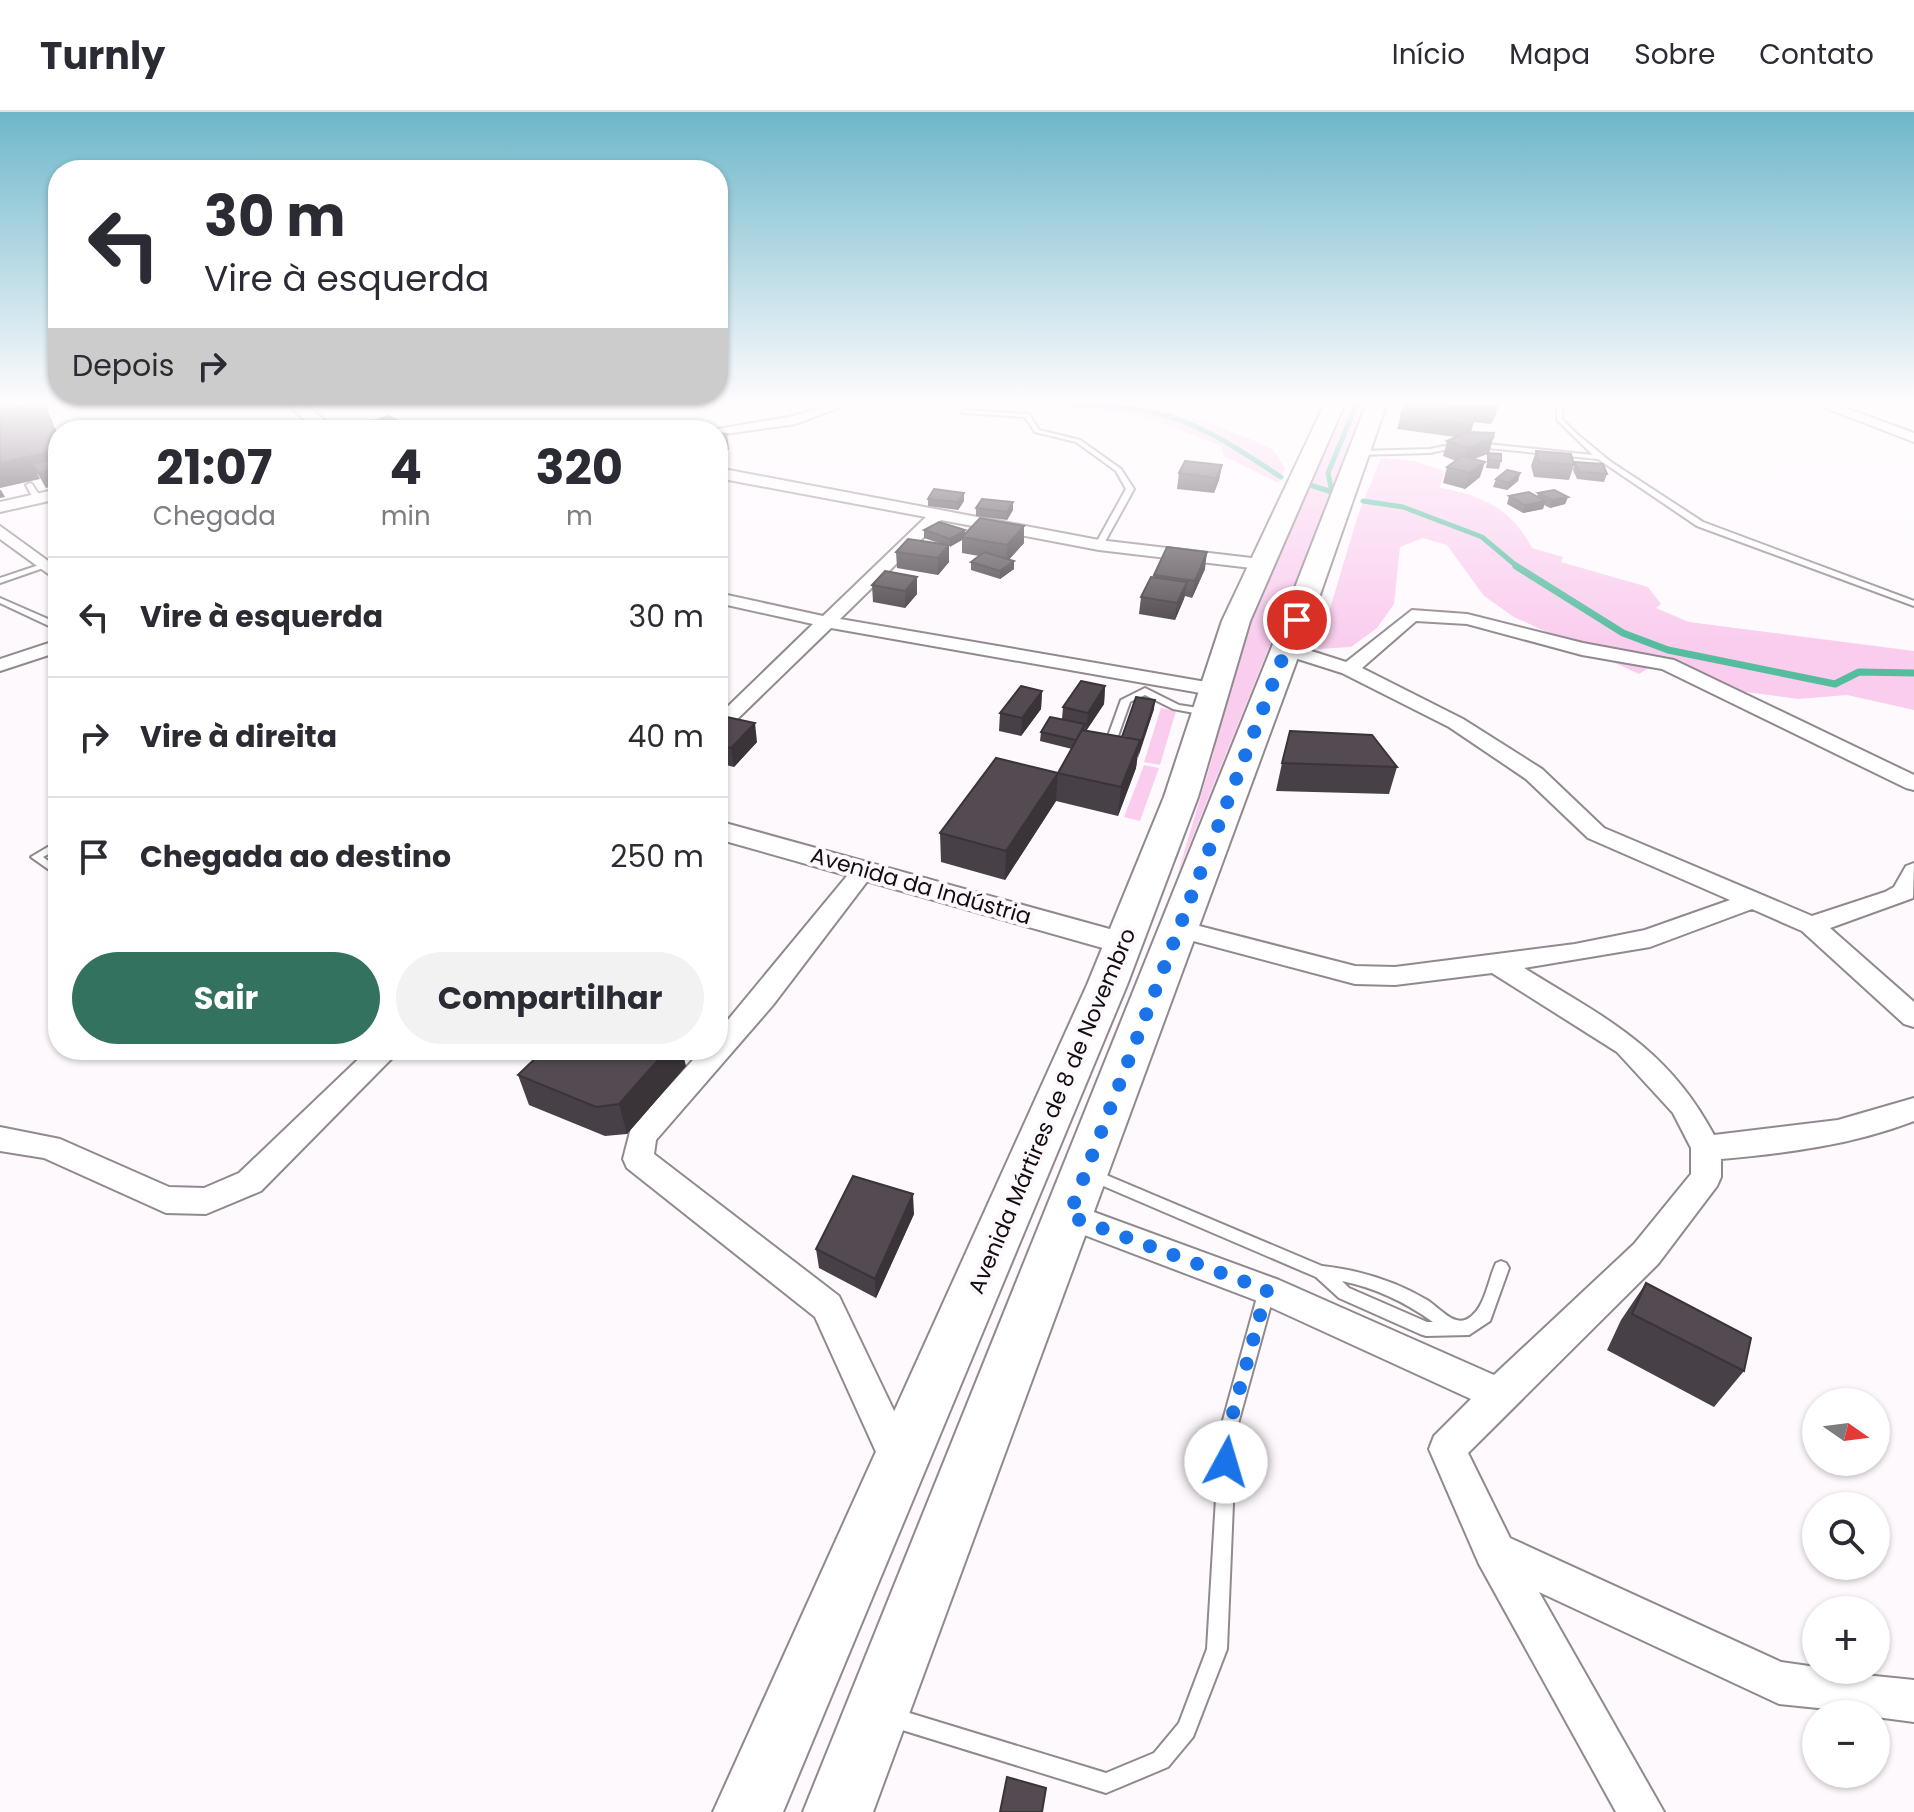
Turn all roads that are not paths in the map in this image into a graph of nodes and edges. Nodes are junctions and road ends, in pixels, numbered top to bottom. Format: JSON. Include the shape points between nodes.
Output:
{"nodes":[{"id":1,"x":765,"y":482,"type":"edge"},
{"id":2,"x":1126,"y":482,"type":"edge"},
{"id":3,"x":1298,"y":482,"type":"edge"},
{"id":4,"x":1348,"y":482,"type":"edge"},
{"id":5,"x":1639,"y":482,"type":"edge"},
{"id":6,"x":48,"y":493,"type":"edge"},
{"id":7,"x":0,"y":507,"type":"edge"},
{"id":8,"x":936,"y":516,"type":"junction"},
{"id":9,"x":0,"y":531,"type":"edge"},
{"id":10,"x":1099,"y":545,"type":"junction"},
{"id":11,"x":1260,"y":564,"type":"junction"},
{"id":12,"x":48,"y":568,"type":"edge"},
{"id":13,"x":48,"y":572,"type":"edge"},
{"id":14,"x":0,"y":581,"type":"edge"},
{"id":15,"x":0,"y":600,"type":"edge"},
{"id":16,"x":728,"y":600,"type":"edge"},
{"id":17,"x":1914,"y":604,"type":"edge"},
{"id":18,"x":48,"y":622,"type":"edge"},
{"id":19,"x":827,"y":622,"type":"junction"},
{"id":20,"x":48,"y":649,"type":"edge"},
{"id":21,"x":1286,"y":649,"type":"junction"},
{"id":22,"x":0,"y":665,"type":"edge"},
{"id":23,"x":1349,"y":669,"type":"junction"},
{"id":24,"x":1147,"y":685,"type":"junction"},
{"id":25,"x":1208,"y":700,"type":"junction"},
{"id":26,"x":728,"y":717,"type":"edge"},
{"id":27,"x":1107,"y":753,"type":"edge"},
{"id":28,"x":1914,"y":783,"type":"edge"},
{"id":29,"x":728,"y":833,"type":"edge"},
{"id":30,"x":48,"y":850,"type":"edge"},
{"id":31,"x":48,"y":866,"type":"edge"},
{"id":32,"x":864,"y":870,"type":"junction"},
{"id":33,"x":1914,"y":871,"type":"edge"},
{"id":34,"x":1751,"y":901,"type":"junction"},
{"id":35,"x":1811,"y":925,"type":"junction"},
{"id":36,"x":1176,"y":928,"type":"junction"},
{"id":37,"x":1124,"y":943,"type":"junction"},
{"id":38,"x":1499,"y":965,"type":"junction"},
{"id":39,"x":1914,"y":1017,"type":"edge"},
{"id":40,"x":728,"y":1039,"type":"edge"},
{"id":41,"x":376,"y":1060,"type":"edge"},
{"id":42,"x":709,"y":1060,"type":"edge"},
{"id":43,"x":1914,"y":1109,"type":"edge"},
{"id":44,"x":0,"y":1139,"type":"edge"},
{"id":45,"x":1706,"y":1148,"type":"junction"},
{"id":46,"x":1085,"y":1172,"type":"junction"},
{"id":47,"x":1069,"y":1216,"type":"junction"},
{"id":48,"x":1501,"y":1268,"type":"dead end"},
{"id":49,"x":1267,"y":1290,"type":"junction"},
{"id":50,"x":1499,"y":1394,"type":"junction"},
{"id":51,"x":900,"y":1464,"type":"junction"},
{"id":52,"x":1493,"y":1550,"type":"junction"},
{"id":53,"x":1914,"y":1701,"type":"edge"},
{"id":54,"x":875,"y":1712,"type":"junction"},
{"id":55,"x":748,"y":1812,"type":"edge"},
{"id":56,"x":838,"y":1812,"type":"edge"},
{"id":57,"x":1641,"y":1812,"type":"edge"}],
"edges":[{"from":1,"to":8,"type":"street"},
{"from":2,"to":10,"type":"lane","via":[[1130,489]]},
{"from":3,"to":11,"type":"main road","name":"Avenida Mártires de 8 de Novembro"},
{"from":4,"to":21,"type":"main road","name":"Avenida Mártires de 8 de Novembro"},
{"from":5,"to":17,"type":"lane","via":[[1700,524]]},
{"from":6,"to":7,"type":"street","via":[[34,492]]},
{"from":8,"to":10,"type":"street"},
{"from":8,"to":19,"type":"street"},
{"from":9,"to":12,"type":"street"},
{"from":10,"to":11,"type":"street"},
{"from":11,"to":25,"type":"main road","name":"Avenida Mártires de 8 de Novembro"},
{"from":13,"to":14,"type":"lane"},
{"from":15,"to":18,"type":"lane"},
{"from":16,"to":19,"type":"street"},
{"from":19,"to":24,"type":"street"},
{"from":19,"to":26,"type":"street"},
{"from":20,"to":22,"type":"street"},
{"from":21,"to":23,"type":"street"},
{"from":21,"to":36,"type":"main road","name":"Avenida Mártires de 8 de Novembro"},
{"from":23,"to":28,"type":"street","via":[[1412,615],[1467,619],[1678,668]]},
{"from":23,"to":34,"type":"street","via":[[1456,723],[1534,774],[1596,833]]},
{"from":24,"to":25,"type":"street"},
{"from":24,"to":27,"type":"lane","via":[[1126,700]]},
{"from":25,"to":37,"type":"main road","name":"Avenida Mártires de 8 de Novembro","via":[[1181,797]]},
{"from":29,"to":32,"type":"street","name":"Avenida da Indústria"},
{"from":30,"to":31,"type":"lane","via":[[36,857]]},
{"from":32,"to":37,"type":"street","name":"Avenida da Indústria"},
{"from":32,"to":40,"type":"street"},
{"from":33,"to":35,"type":"street","via":[[1904,892],[1894,898]]},
{"from":34,"to":35,"type":"street"},
{"from":34,"to":38,"type":"street","via":[[1650,938]]},
{"from":35,"to":39,"type":"street"},
{"from":36,"to":38,"type":"street","via":[[1355,975]]},
{"from":36,"to":46,"type":"main road","name":"Avenida Mártires de 8 de Novembro"},
{"from":37,"to":51,"type":"main road","name":"Avenida Mártires de 8 de Novembro"},
{"from":38,"to":45,"type":"street","via":[[1627,1045],[1684,1106]]},
{"from":41,"to":44,"type":"street","via":[[250,1182],[206,1201],[166,1200],[49,1147]]},
{"from":42,"to":51,"type":"street","via":[[642,1136],[638,1159],[827,1307]]},
{"from":43,"to":45,"type":"street","via":[[1804,1139]]},
{"from":45,"to":50,"type":"street","via":[[1706,1177],[1668,1228]]},
{"from":46,"to":47,"type":"main road","name":"Avenida Mártires de 8 de Novembro"},
{"from":46,"to":48,"type":"lane","via":[[1321,1272],[1344,1293],[1426,1329],[1469,1328],[1484,1316]]},
{"from":47,"to":49,"type":"street"},
{"from":47,"to":54,"type":"main road","name":"Avenida Mártires de 8 de Novembro"},
{"from":49,"to":50,"type":"street"},
{"from":49,"to":54,"type":"lane","via":[[1228,1431],[1217,1649],[1186,1730],[1161,1760],[1106,1783]]},
{"from":50,"to":52,"type":"street","via":[[1447,1449]]},
{"from":51,"to":55,"type":"main road","name":"Avenida Mártires de 8 de Novembro"},
{"from":52,"to":53,"type":"street","via":[[1779,1683]]},
{"from":52,"to":57,"type":"street"},
{"from":54,"to":56,"type":"main road","name":"Avenida Mártires de 8 de Novembro"}]}
